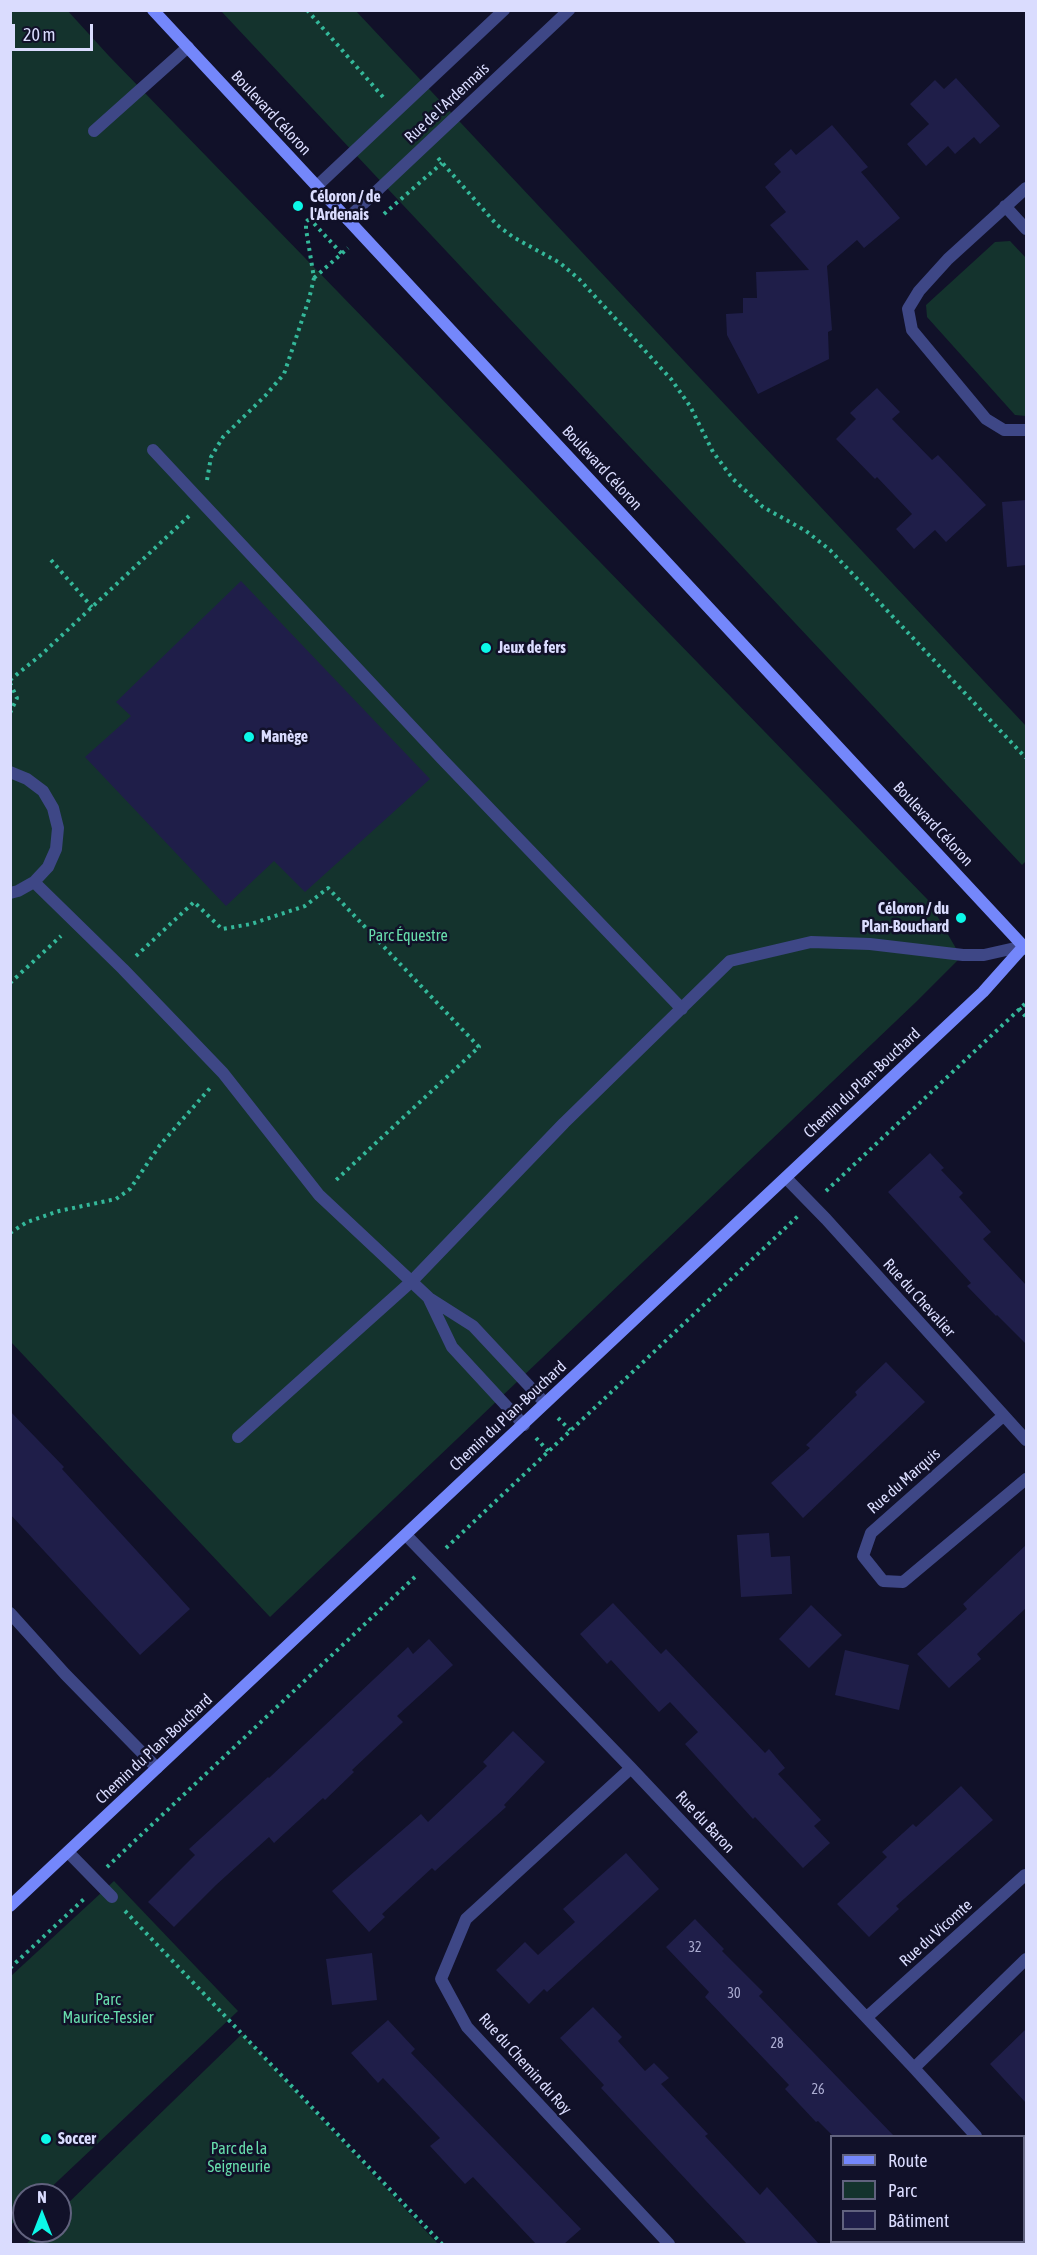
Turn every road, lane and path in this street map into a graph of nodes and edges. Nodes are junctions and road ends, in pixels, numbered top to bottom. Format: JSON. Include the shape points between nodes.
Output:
{"nodes":[{"id":1,"x":153,"y":10,"type":"edge"},
{"id":2,"x":306,"y":10,"type":"edge"},
{"id":3,"x":504,"y":10,"type":"edge"},
{"id":4,"x":569,"y":10,"type":"edge"},
{"id":5,"x":188,"y":47,"type":"junction"},
{"id":6,"x":387,"y":101,"type":"dead end"},
{"id":7,"x":94,"y":131,"type":"dead end"},
{"id":8,"x":317,"y":186,"type":"junction"},
{"id":9,"x":1026,"y":188,"type":"edge"},
{"id":10,"x":1005,"y":206,"type":"junction"},
{"id":11,"x":391,"y":210,"type":"dead end"},
{"id":12,"x":309,"y":218,"type":"joint"},
{"id":13,"x":347,"y":219,"type":"junction"},
{"id":14,"x":1026,"y":229,"type":"edge"},
{"id":15,"x":1026,"y":430,"type":"edge"},
{"id":16,"x":153,"y":450,"type":"dead end"},
{"id":17,"x":51,"y":560,"type":"dead end"},
{"id":18,"x":92,"y":607,"type":"dead end"},
{"id":19,"x":10,"y":683,"type":"edge"},
{"id":20,"x":10,"y":713,"type":"edge"},
{"id":21,"x":1026,"y":758,"type":"edge"},
{"id":22,"x":10,"y":772,"type":"edge"},
{"id":23,"x":34,"y":882,"type":"junction"},
{"id":24,"x":10,"y":893,"type":"edge"},
{"id":25,"x":74,"y":923,"type":"junction"},
{"id":26,"x":1026,"y":946,"type":"edge"},
{"id":27,"x":123,"y":969,"type":"junction"},
{"id":28,"x":10,"y":983,"type":"edge"},
{"id":29,"x":1026,"y":1002,"type":"edge"},
{"id":30,"x":1019,"y":1008,"type":"junction"},
{"id":31,"x":682,"y":1009,"type":"junction"},
{"id":32,"x":1026,"y":1017,"type":"edge"},
{"id":33,"x":223,"y":1073,"type":"junction"},
{"id":34,"x":786,"y":1178,"type":"junction"},
{"id":35,"x":832,"y":1185,"type":"dead end"},
{"id":36,"x":320,"y":1195,"type":"junction"},
{"id":37,"x":790,"y":1223,"type":"dead end"},
{"id":38,"x":10,"y":1233,"type":"edge"},
{"id":39,"x":412,"y":1281,"type":"junction"},
{"id":40,"x":429,"y":1298,"type":"junction"},
{"id":41,"x":545,"y":1403,"type":"junction"},
{"id":42,"x":1003,"y":1416,"type":"junction"},
{"id":43,"x":524,"y":1425,"type":"junction"},
{"id":44,"x":238,"y":1437,"type":"dead end"},
{"id":45,"x":1026,"y":1440,"type":"edge"},
{"id":46,"x":1026,"y":1479,"type":"edge"},
{"id":47,"x":406,"y":1535,"type":"junction"},
{"id":48,"x":454,"y":1541,"type":"dead end"},
{"id":49,"x":412,"y":1580,"type":"dead end"},
{"id":50,"x":10,"y":1613,"type":"edge"},
{"id":51,"x":157,"y":1768,"type":"junction"},
{"id":52,"x":631,"y":1768,"type":"junction"},
{"id":53,"x":68,"y":1852,"type":"junction"},
{"id":54,"x":102,"y":1872,"type":"dead end"},
{"id":55,"x":1026,"y":1877,"type":"edge"},
{"id":56,"x":88,"y":1894,"type":"dead end"},
{"id":57,"x":112,"y":1897,"type":"joint"},
{"id":58,"x":10,"y":1906,"type":"edge"},
{"id":59,"x":1026,"y":1959,"type":"edge"},
{"id":60,"x":10,"y":1968,"type":"edge"},
{"id":61,"x":867,"y":2018,"type":"junction"},
{"id":62,"x":914,"y":2068,"type":"junction"},
{"id":63,"x":975,"y":2135,"type":"edge"},
{"id":64,"x":442,"y":2244,"type":"edge"},
{"id":65,"x":669,"y":2244,"type":"edge"}],
"edges":[{"from":1,"to":5,"type":"street","name":"Boulevard Céloron"},
{"from":2,"to":6,"type":"path"},
{"from":3,"to":8,"type":"street","name":"Rue de l'Ardennais"},
{"from":4,"to":13,"type":"street","name":"Rue de l'Ardennais"},
{"from":5,"to":7,"type":"street"},
{"from":5,"to":8,"type":"street","name":"Boulevard Céloron"},
{"from":8,"to":13,"type":"street","name":"Boulevard Céloron"},
{"from":9,"to":10,"type":"street"},
{"from":10,"to":14,"type":"street"},
{"from":10,"to":15,"type":"street","via":[[948,259],[908,309],[912,330],[986,419],[1004,430]]},
{"from":11,"to":21,"type":"path","via":[[442,163],[497,225],[579,279],[671,379],[733,479],[763,507],[806,531],[830,550]]},
{"from":12,"to":12,"type":"path","via":[[306,230],[314,278],[343,254]]},
{"from":13,"to":26,"type":"street","name":"Boulevard Céloron"},
{"from":16,"to":31,"type":"street"},
{"from":17,"to":18,"type":"path"},
{"from":19,"to":20,"type":"path","via":[[17,698]]},
{"from":22,"to":23,"type":"street","via":[[43,791],[58,828],[56,849],[48,867]]},
{"from":23,"to":24,"type":"street"},
{"from":23,"to":25,"type":"street"},
{"from":25,"to":27,"type":"street"},
{"from":25,"to":28,"type":"path"},
{"from":26,"to":31,"type":"street","via":[[974,955],[811,942],[730,961]]},
{"from":26,"to":34,"type":"street","name":"Chemin du Plan-Bouchard","via":[[983,992]]},
{"from":27,"to":33,"type":"street"},
{"from":27,"to":36,"type":"path","via":[[194,902],[222,929],[305,906],[328,888],[479,1047]]},
{"from":29,"to":30,"type":"path"},
{"from":30,"to":32,"type":"path"},
{"from":30,"to":35,"type":"path"},
{"from":31,"to":39,"type":"street","via":[[564,1123]]},
{"from":33,"to":36,"type":"street"},
{"from":33,"to":38,"type":"path","via":[[159,1145],[130,1189],[116,1198],[27,1222]]},
{"from":34,"to":41,"type":"street","name":"Chemin du Plan-Bouchard"},
{"from":34,"to":42,"type":"street","name":"Rue du Chevalier"},
{"from":36,"to":39,"type":"street"},
{"from":37,"to":48,"type":"path"},
{"from":39,"to":40,"type":"street"},
{"from":39,"to":44,"type":"street"},
{"from":40,"to":41,"type":"street","via":[[473,1326]]},
{"from":40,"to":43,"type":"street","via":[[452,1347]]},
{"from":41,"to":43,"type":"street","name":"Chemin du Plan-Bouchard"},
{"from":42,"to":45,"type":"street","name":"Rue du Chevalier"},
{"from":42,"to":46,"type":"street","name":"Rue du Marquis","via":[[871,1533],[863,1557],[883,1581],[903,1582]]},
{"from":43,"to":47,"type":"street","name":"Chemin du Plan-Bouchard"},
{"from":47,"to":51,"type":"street","name":"Chemin du Plan-Bouchard"},
{"from":47,"to":52,"type":"street","name":"Rue du Baron"},
{"from":49,"to":54,"type":"path"},
{"from":50,"to":51,"type":"street"},
{"from":51,"to":53,"type":"street","name":"Chemin du Plan-Bouchard"},
{"from":52,"to":61,"type":"street","name":"Rue du Baron"},
{"from":52,"to":65,"type":"street","name":"Rue du Chemin du Roy","via":[[466,1919],[441,1979],[467,2027]]},
{"from":53,"to":57,"type":"street"},
{"from":53,"to":58,"type":"street","name":"Chemin du Plan-Bouchard"},
{"from":55,"to":61,"type":"street","name":"Rue du Vicomte"},
{"from":56,"to":60,"type":"path"},
{"from":57,"to":64,"type":"path"},
{"from":59,"to":62,"type":"street"},
{"from":61,"to":62,"type":"street","name":"Rue du Baron"},
{"from":62,"to":63,"type":"street","name":"Rue du Baron"}]}
